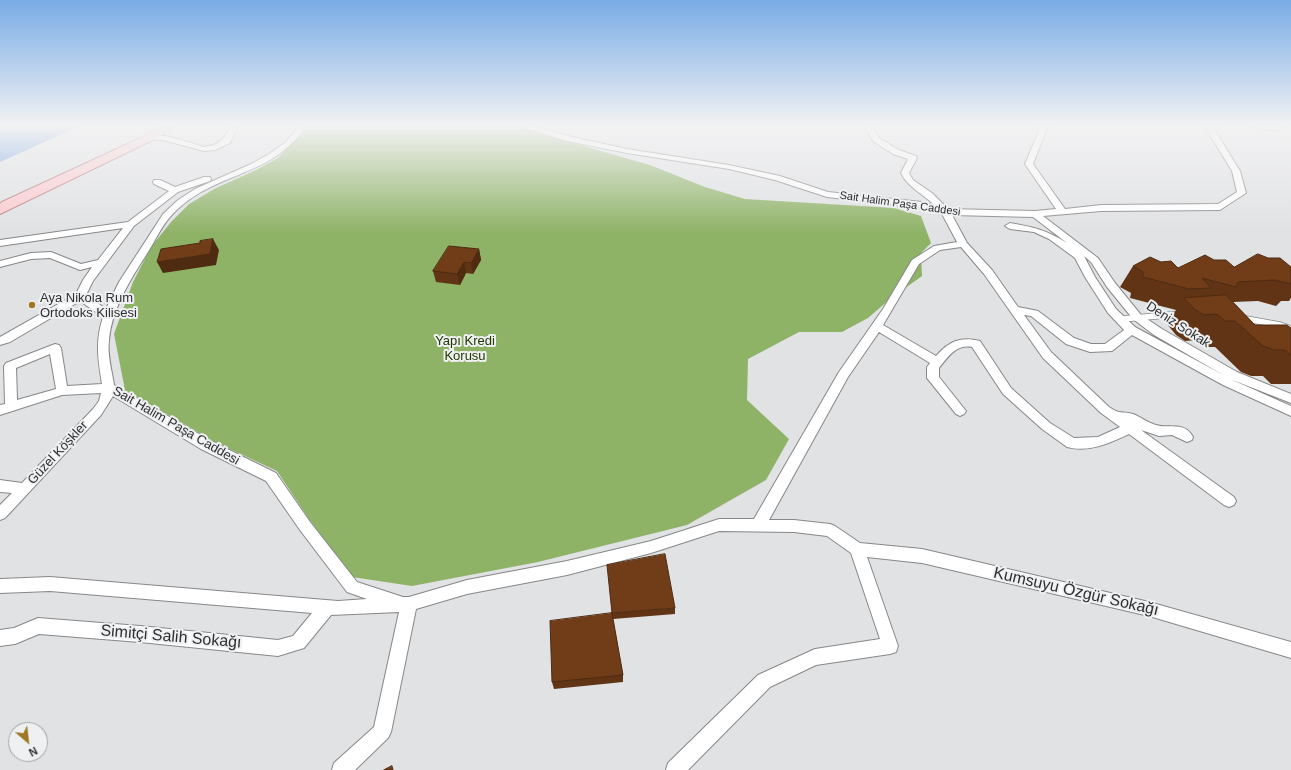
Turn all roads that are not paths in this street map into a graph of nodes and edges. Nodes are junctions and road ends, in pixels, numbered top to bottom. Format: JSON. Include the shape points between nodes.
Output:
{"nodes":[{"id":1,"x":97,"y":162,"type":"edge"},
{"id":2,"x":264,"y":162,"type":"edge"},
{"id":3,"x":696,"y":162,"type":"edge"},
{"id":4,"x":911,"y":162,"type":"edge"},
{"id":5,"x":1030,"y":162,"type":"edge"},
{"id":6,"x":1230,"y":162,"type":"edge"},
{"id":7,"x":257,"y":166,"type":"junction"},
{"id":8,"x":157,"y":182,"type":"dead end"},
{"id":9,"x":175,"y":190,"type":"junction"},
{"id":10,"x":0,"y":210,"type":"edge"},
{"id":11,"x":1062,"y":211,"type":"junction"},
{"id":12,"x":946,"y":212,"type":"junction"},
{"id":13,"x":1035,"y":214,"type":"junction"},
{"id":14,"x":131,"y":224,"type":"junction"},
{"id":15,"x":1010,"y":226,"type":"dead end"},
{"id":16,"x":0,"y":243,"type":"edge"},
{"id":17,"x":963,"y":244,"type":"junction"},
{"id":18,"x":100,"y":263,"type":"junction"},
{"id":19,"x":0,"y":264,"type":"edge"},
{"id":20,"x":80,"y":296,"type":"junction"},
{"id":21,"x":1015,"y":310,"type":"junction"},
{"id":22,"x":1185,"y":314,"type":"dead end"},
{"id":23,"x":108,"y":315,"type":"junction"},
{"id":24,"x":1137,"y":317,"type":"junction"},
{"id":25,"x":1237,"y":317,"type":"edge"},
{"id":26,"x":1121,"y":319,"type":"junction"},
{"id":27,"x":877,"y":326,"type":"junction"},
{"id":28,"x":1291,"y":329,"type":"edge"},
{"id":29,"x":1131,"y":330,"type":"junction"},
{"id":30,"x":0,"y":341,"type":"edge"},
{"id":31,"x":938,"y":362,"type":"junction"},
{"id":32,"x":109,"y":388,"type":"junction"},
{"id":33,"x":62,"y":391,"type":"junction"},
{"id":34,"x":1291,"y":399,"type":"edge"},
{"id":35,"x":6,"y":408,"type":"edge"},
{"id":36,"x":960,"y":411,"type":"dead end"},
{"id":37,"x":1291,"y":411,"type":"edge"},
{"id":38,"x":1116,"y":418,"type":"junction"},
{"id":39,"x":1130,"y":428,"type":"junction"},
{"id":40,"x":1187,"y":437,"type":"dead end"},
{"id":41,"x":0,"y":486,"type":"edge"},
{"id":42,"x":25,"y":489,"type":"junction"},
{"id":43,"x":1229,"y":501,"type":"dead end"},
{"id":44,"x":0,"y":514,"type":"edge"},
{"id":45,"x":758,"y":526,"type":"junction"},
{"id":46,"x":857,"y":549,"type":"junction"},
{"id":47,"x":0,"y":586,"type":"edge"},
{"id":48,"x":406,"y":604,"type":"junction"},
{"id":49,"x":327,"y":608,"type":"junction"},
{"id":50,"x":0,"y":638,"type":"edge"},
{"id":51,"x":1291,"y":650,"type":"edge"},
{"id":52,"x":341,"y":770,"type":"edge"},
{"id":53,"x":675,"y":770,"type":"edge"}],
"edges":[{"from":1,"to":10,"type":"main road"},
{"from":2,"to":7,"type":"street","name":"Sait Halim Paşa Caddesi"},
{"from":3,"to":12,"type":"street","name":"Sait Halim Paşa Caddesi","via":[[777,178],[826,194],[922,205]]},
{"from":4,"to":12,"type":"street","via":[[904,173],[909,181],[929,195]]},
{"from":5,"to":11,"type":"street"},
{"from":6,"to":11,"type":"street","name":"Sait Halim Paşa Caddesi","via":[[1236,171],[1242,193],[1220,207],[1101,208]]},
{"from":7,"to":9,"type":"street","name":"Sait Halim Paşa Caddesi"},
{"from":7,"to":23,"type":"street","name":"Sait Halim Paşa Caddesi","via":[[199,189],[167,216],[120,289]]},
{"from":8,"to":9,"type":"street"},
{"from":9,"to":14,"type":"street","name":"Sait Halim Paşa Caddesi"},
{"from":11,"to":13,"type":"street","name":"Sait Halim Paşa Caddesi"},
{"from":12,"to":13,"type":"street","name":"Sait Halim Paşa Caddesi"},
{"from":12,"to":17,"type":"street"},
{"from":13,"to":24,"type":"street","name":"Deniz Sokak","via":[[1095,260]]},
{"from":14,"to":16,"type":"street"},
{"from":14,"to":18,"type":"street","name":"Sait Halim Paşa Caddesi"},
{"from":15,"to":26,"type":"street","via":[[1036,230],[1052,237],[1079,256],[1108,305]]},
{"from":17,"to":21,"type":"street","via":[[988,272]]},
{"from":17,"to":27,"type":"street","via":[[937,248],[915,262]]},
{"from":18,"to":19,"type":"street","via":[[80,267],[51,255],[31,256]]},
{"from":18,"to":20,"type":"street","name":"Sait Halim Paşa Caddesi"},
{"from":20,"to":23,"type":"street"},
{"from":20,"to":30,"type":"street"},
{"from":21,"to":29,"type":"street","via":[[1034,313],[1070,341],[1090,348],[1108,348]]},
{"from":21,"to":38,"type":"street","via":[[1047,355]]},
{"from":22,"to":24,"type":"lane"},
{"from":23,"to":32,"type":"street","name":"Sait Halim Paşa Caddesi","via":[[103,340]]},
{"from":24,"to":26,"type":"lane"},
{"from":24,"to":34,"type":"street","name":"Deniz Sokak","via":[[1233,375]]},
{"from":25,"to":28,"type":"lane"},
{"from":26,"to":29,"type":"street"},
{"from":27,"to":31,"type":"street"},
{"from":27,"to":45,"type":"street","via":[[844,375]]},
{"from":29,"to":37,"type":"street","via":[[1227,382]]},
{"from":31,"to":36,"type":"street","via":[[933,367],[933,378]]},
{"from":31,"to":39,"type":"street","via":[[953,345],[964,341],[976,344],[1007,391],[1046,426],[1072,443],[1099,442]]},
{"from":32,"to":33,"type":"street"},
{"from":32,"to":42,"type":"street","name":"Güzel Köşkler","via":[[105,402]]},
{"from":32,"to":48,"type":"street","name":"Sait Halim Paşa Caddesi","via":[[212,448],[271,477],[352,587]]},
{"from":33,"to":35,"type":"street"},
{"from":33,"to":35,"type":"street","via":[[55,348],[10,366]]},
{"from":38,"to":39,"type":"street"},
{"from":38,"to":40,"type":"street","via":[[1129,418],[1159,431],[1174,430]]},
{"from":39,"to":43,"type":"street"},
{"from":41,"to":42,"type":"street"},
{"from":42,"to":44,"type":"street","name":"Güzel Köşkler"},
{"from":45,"to":46,"type":"street","via":[[830,530]]},
{"from":45,"to":48,"type":"street","via":[[719,525],[651,547],[567,568],[467,587]]},
{"from":46,"to":51,"type":"street","name":"Kumsuyu Özgür Sokağı","via":[[922,556],[1149,609]]},
{"from":46,"to":53,"type":"street","via":[[890,646],[815,657],[764,681]]},
{"from":47,"to":49,"type":"street","via":[[50,584]]},
{"from":48,"to":49,"type":"street"},
{"from":48,"to":52,"type":"street","via":[[382,732]]},
{"from":49,"to":50,"type":"street","name":"Simitçi Salih Sokağı","via":[[298,642],[278,648],[38,626],[15,636]]}]}
